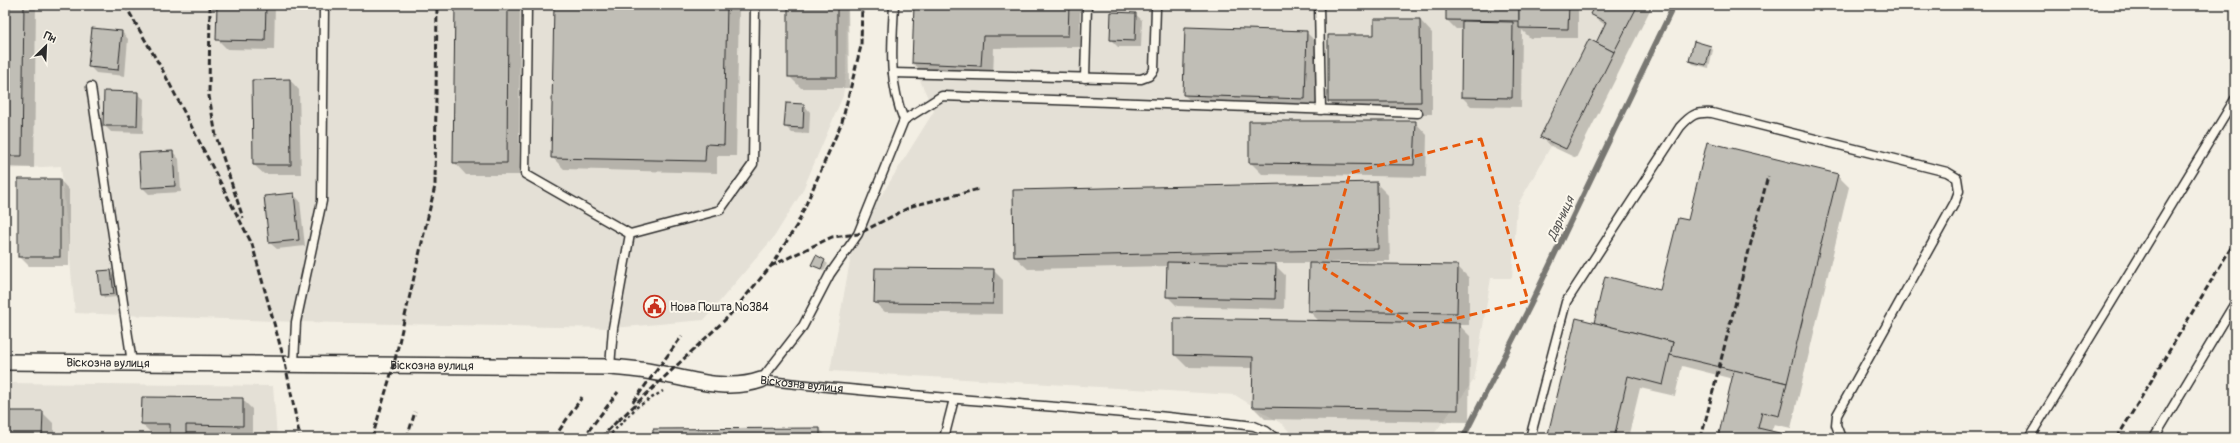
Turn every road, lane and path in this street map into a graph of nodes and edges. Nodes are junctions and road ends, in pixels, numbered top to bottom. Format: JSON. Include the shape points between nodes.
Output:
{"nodes":[{"id":1,"x":324,"y":5,"type":"edge"},
{"id":2,"x":527,"y":5,"type":"edge"},
{"id":3,"x":755,"y":5,"type":"edge"},
{"id":4,"x":894,"y":5,"type":"edge"},
{"id":5,"x":1087,"y":5,"type":"edge"},
{"id":6,"x":1319,"y":5,"type":"edge"},
{"id":7,"x":1156,"y":8,"type":"dead end"},
{"id":8,"x":893,"y":73,"type":"junction"},
{"id":9,"x":1085,"y":78,"type":"junction"},
{"id":10,"x":91,"y":87,"type":"dead end"},
{"id":11,"x":2235,"y":99,"type":"edge"},
{"id":12,"x":1321,"y":110,"type":"junction"},
{"id":13,"x":1418,"y":113,"type":"dead end"},
{"id":14,"x":904,"y":120,"type":"junction"},
{"id":15,"x":630,"y":234,"type":"junction"},
{"id":16,"x":2235,"y":303,"type":"edge"},
{"id":17,"x":5,"y":362,"type":"edge"},
{"id":18,"x":132,"y":363,"type":"junction"},
{"id":19,"x":294,"y":363,"type":"junction"},
{"id":20,"x":610,"y":367,"type":"junction"},
{"id":21,"x":682,"y":379,"type":"junction"},
{"id":22,"x":761,"y":380,"type":"junction"},
{"id":23,"x":954,"y":399,"type":"junction"},
{"id":24,"x":607,"y":438,"type":"edge"},
{"id":25,"x":944,"y":438,"type":"edge"},
{"id":26,"x":1275,"y":438,"type":"edge"},
{"id":27,"x":1530,"y":438,"type":"edge"},
{"id":28,"x":1841,"y":438,"type":"edge"},
{"id":29,"x":2029,"y":438,"type":"edge"},
{"id":30,"x":2154,"y":438,"type":"edge"}],
"edges":[{"from":1,"to":19,"type":"lane","via":[[322,201],[296,322]]},
{"from":2,"to":15,"type":"lane","via":[[525,174]]},
{"from":3,"to":15,"type":"lane","via":[[752,164],[720,210]]},
{"from":4,"to":8,"type":"lane"},
{"from":5,"to":9,"type":"lane"},
{"from":6,"to":12,"type":"lane"},
{"from":7,"to":9,"type":"lane","via":[[1155,62],[1154,70],[1149,76],[1141,79]]},
{"from":8,"to":9,"type":"lane"},
{"from":8,"to":14,"type":"lane","via":[[895,99]]},
{"from":10,"to":18,"type":"lane"},
{"from":11,"to":29,"type":"lane"},
{"from":12,"to":13,"type":"lane"},
{"from":12,"to":14,"type":"lane","via":[[942,96]]},
{"from":14,"to":22,"type":"lane","via":[[858,234],[830,274],[803,326]]},
{"from":15,"to":20,"type":"lane","via":[[613,328]]},
{"from":16,"to":30,"type":"lane"},
{"from":17,"to":18,"type":"street","name":"Віскозна вулиця"},
{"from":18,"to":19,"type":"street","name":"Віскозна вулиця"},
{"from":19,"to":20,"type":"street","name":"Віскозна вулиця"},
{"from":20,"to":21,"type":"street","name":"Віскозна вулиця","via":[[647,371]]},
{"from":21,"to":22,"type":"street","name":"Віскозна вулиця","via":[[746,385]]},
{"from":21,"to":24,"type":"path","via":[[637,407]]},
{"from":22,"to":23,"type":"lane","name":"Віскозна вулиця"},
{"from":23,"to":25,"type":"lane"},
{"from":23,"to":26,"type":"lane","name":"Віскозна вулиця","via":[[1159,415],[1254,426]]},
{"from":27,"to":28,"type":"lane","via":[[1566,302],[1680,127],[1688,118],[1699,112],[1712,113],[1947,172],[1957,178],[1959,191],[1956,202],[1837,415],[1836,425]]}]}
